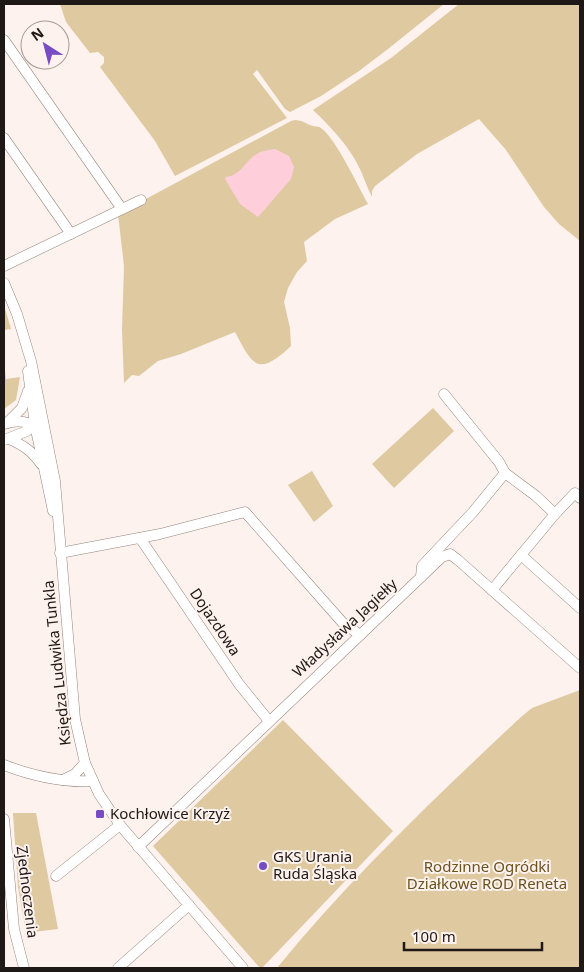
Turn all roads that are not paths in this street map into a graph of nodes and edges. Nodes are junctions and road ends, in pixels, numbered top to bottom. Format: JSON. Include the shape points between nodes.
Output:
{"nodes":[{"id":1,"x":4,"y":40,"type":"edge"},
{"id":2,"x":4,"y":138,"type":"edge"},
{"id":3,"x":141,"y":200,"type":"dead end"},
{"id":4,"x":122,"y":209,"type":"junction"},
{"id":5,"x":71,"y":234,"type":"junction"},
{"id":6,"x":4,"y":266,"type":"edge"},
{"id":7,"x":4,"y":283,"type":"edge"},
{"id":8,"x":25,"y":340,"type":"junction"},
{"id":9,"x":29,"y":387,"type":"junction"},
{"id":10,"x":444,"y":394,"type":"dead end"},
{"id":11,"x":42,"y":415,"type":"junction"},
{"id":12,"x":5,"y":423,"type":"edge"},
{"id":13,"x":35,"y":426,"type":"junction"},
{"id":14,"x":46,"y":435,"type":"junction"},
{"id":15,"x":6,"y":439,"type":"edge"},
{"id":16,"x":43,"y":467,"type":"junction"},
{"id":17,"x":504,"y":473,"type":"junction"},
{"id":18,"x":580,"y":498,"type":"edge"},
{"id":19,"x":555,"y":514,"type":"junction"},
{"id":20,"x":140,"y":538,"type":"junction"},
{"id":21,"x":60,"y":540,"type":"junction"},
{"id":22,"x":60,"y":553,"type":"junction"},
{"id":23,"x":521,"y":555,"type":"junction"},
{"id":24,"x":421,"y":577,"type":"junction"},
{"id":25,"x":492,"y":590,"type":"junction"},
{"id":26,"x":580,"y":608,"type":"edge"},
{"id":27,"x":360,"y":636,"type":"junction"},
{"id":28,"x":580,"y":668,"type":"edge"},
{"id":29,"x":269,"y":722,"type":"junction"},
{"id":30,"x":84,"y":763,"type":"junction"},
{"id":31,"x":4,"y":766,"type":"edge"},
{"id":32,"x":64,"y":780,"type":"junction"},
{"id":33,"x":93,"y":781,"type":"junction"},
{"id":34,"x":4,"y":819,"type":"edge"},
{"id":35,"x":120,"y":825,"type":"junction"},
{"id":36,"x":138,"y":847,"type":"junction"},
{"id":37,"x":56,"y":876,"type":"dead end"},
{"id":38,"x":189,"y":905,"type":"junction"},
{"id":39,"x":24,"y":968,"type":"edge"},
{"id":40,"x":118,"y":968,"type":"edge"},
{"id":41,"x":243,"y":968,"type":"edge"}],
"edges":[{"from":1,"to":4,"type":"street"},
{"from":2,"to":5,"type":"street"},
{"from":3,"to":4,"type":"street"},
{"from":4,"to":5,"type":"street"},
{"from":5,"to":6,"type":"street"},
{"from":7,"to":8,"type":"street","name":"Księdza Ludwika Tunkla"},
{"from":8,"to":9,"type":"street","name":"Księdza Ludwika Tunkla"},
{"from":8,"to":11,"type":"street","name":"Księdza Ludwika Tunkla"},
{"from":9,"to":12,"type":"street","via":[[22,408]]},
{"from":9,"to":13,"type":"street","name":"Księdza Ludwika Tunkla"},
{"from":10,"to":17,"type":"street","via":[[499,462]]},
{"from":11,"to":13,"type":"street"},
{"from":11,"to":14,"type":"street","name":"Księdza Ludwika Tunkla"},
{"from":12,"to":13,"type":"street","via":[[22,421]]},
{"from":13,"to":14,"type":"street"},
{"from":13,"to":15,"type":"street"},
{"from":13,"to":16,"type":"street","name":"Księdza Ludwika Tunkla"},
{"from":14,"to":21,"type":"street","name":"Księdza Ludwika Tunkla","via":[[57,498]]},
{"from":15,"to":16,"type":"street","via":[[25,446]]},
{"from":16,"to":21,"type":"street","name":"Księdza Ludwika Tunkla"},
{"from":17,"to":19,"type":"street"},
{"from":17,"to":24,"type":"street","via":[[473,512],[422,566]]},
{"from":18,"to":19,"type":"street","via":[[575,493]]},
{"from":19,"to":23,"type":"street"},
{"from":20,"to":22,"type":"street"},
{"from":20,"to":27,"type":"street","via":[[245,512],[342,622]]},
{"from":20,"to":29,"type":"street","name":"Dojazdowa","via":[[239,684]]},
{"from":21,"to":22,"type":"street","name":"Księdza Ludwika Tunkla"},
{"from":22,"to":30,"type":"street","name":"Księdza Ludwika Tunkla","via":[[74,719]]},
{"from":23,"to":25,"type":"street"},
{"from":23,"to":26,"type":"street"},
{"from":24,"to":25,"type":"street","name":"Władysława Jagiełły","via":[[442,557],[450,554]]},
{"from":24,"to":27,"type":"street","name":"Władysława Jagiełły"},
{"from":25,"to":28,"type":"street","name":"Władysława Jagiełły"},
{"from":27,"to":29,"type":"street","name":"Władysława Jagiełły"},
{"from":29,"to":36,"type":"street","name":"Władysława Jagiełły"},
{"from":30,"to":32,"type":"street"},
{"from":30,"to":33,"type":"street","name":"Księdza Ludwika Tunkla"},
{"from":31,"to":32,"type":"street","via":[[31,775]]},
{"from":32,"to":33,"type":"street"},
{"from":33,"to":35,"type":"street","name":"Księdza Ludwika Tunkla"},
{"from":34,"to":39,"type":"street","name":"Zjednoczenia","via":[[14,929]]},
{"from":35,"to":36,"type":"street","name":"Księdza Ludwika Tunkla"},
{"from":35,"to":37,"type":"street"},
{"from":36,"to":38,"type":"street","name":"Księdza Ludwika Tunkla"},
{"from":38,"to":40,"type":"street"},
{"from":38,"to":41,"type":"street","name":"Księdza Ludwika Tunkla"}]}
